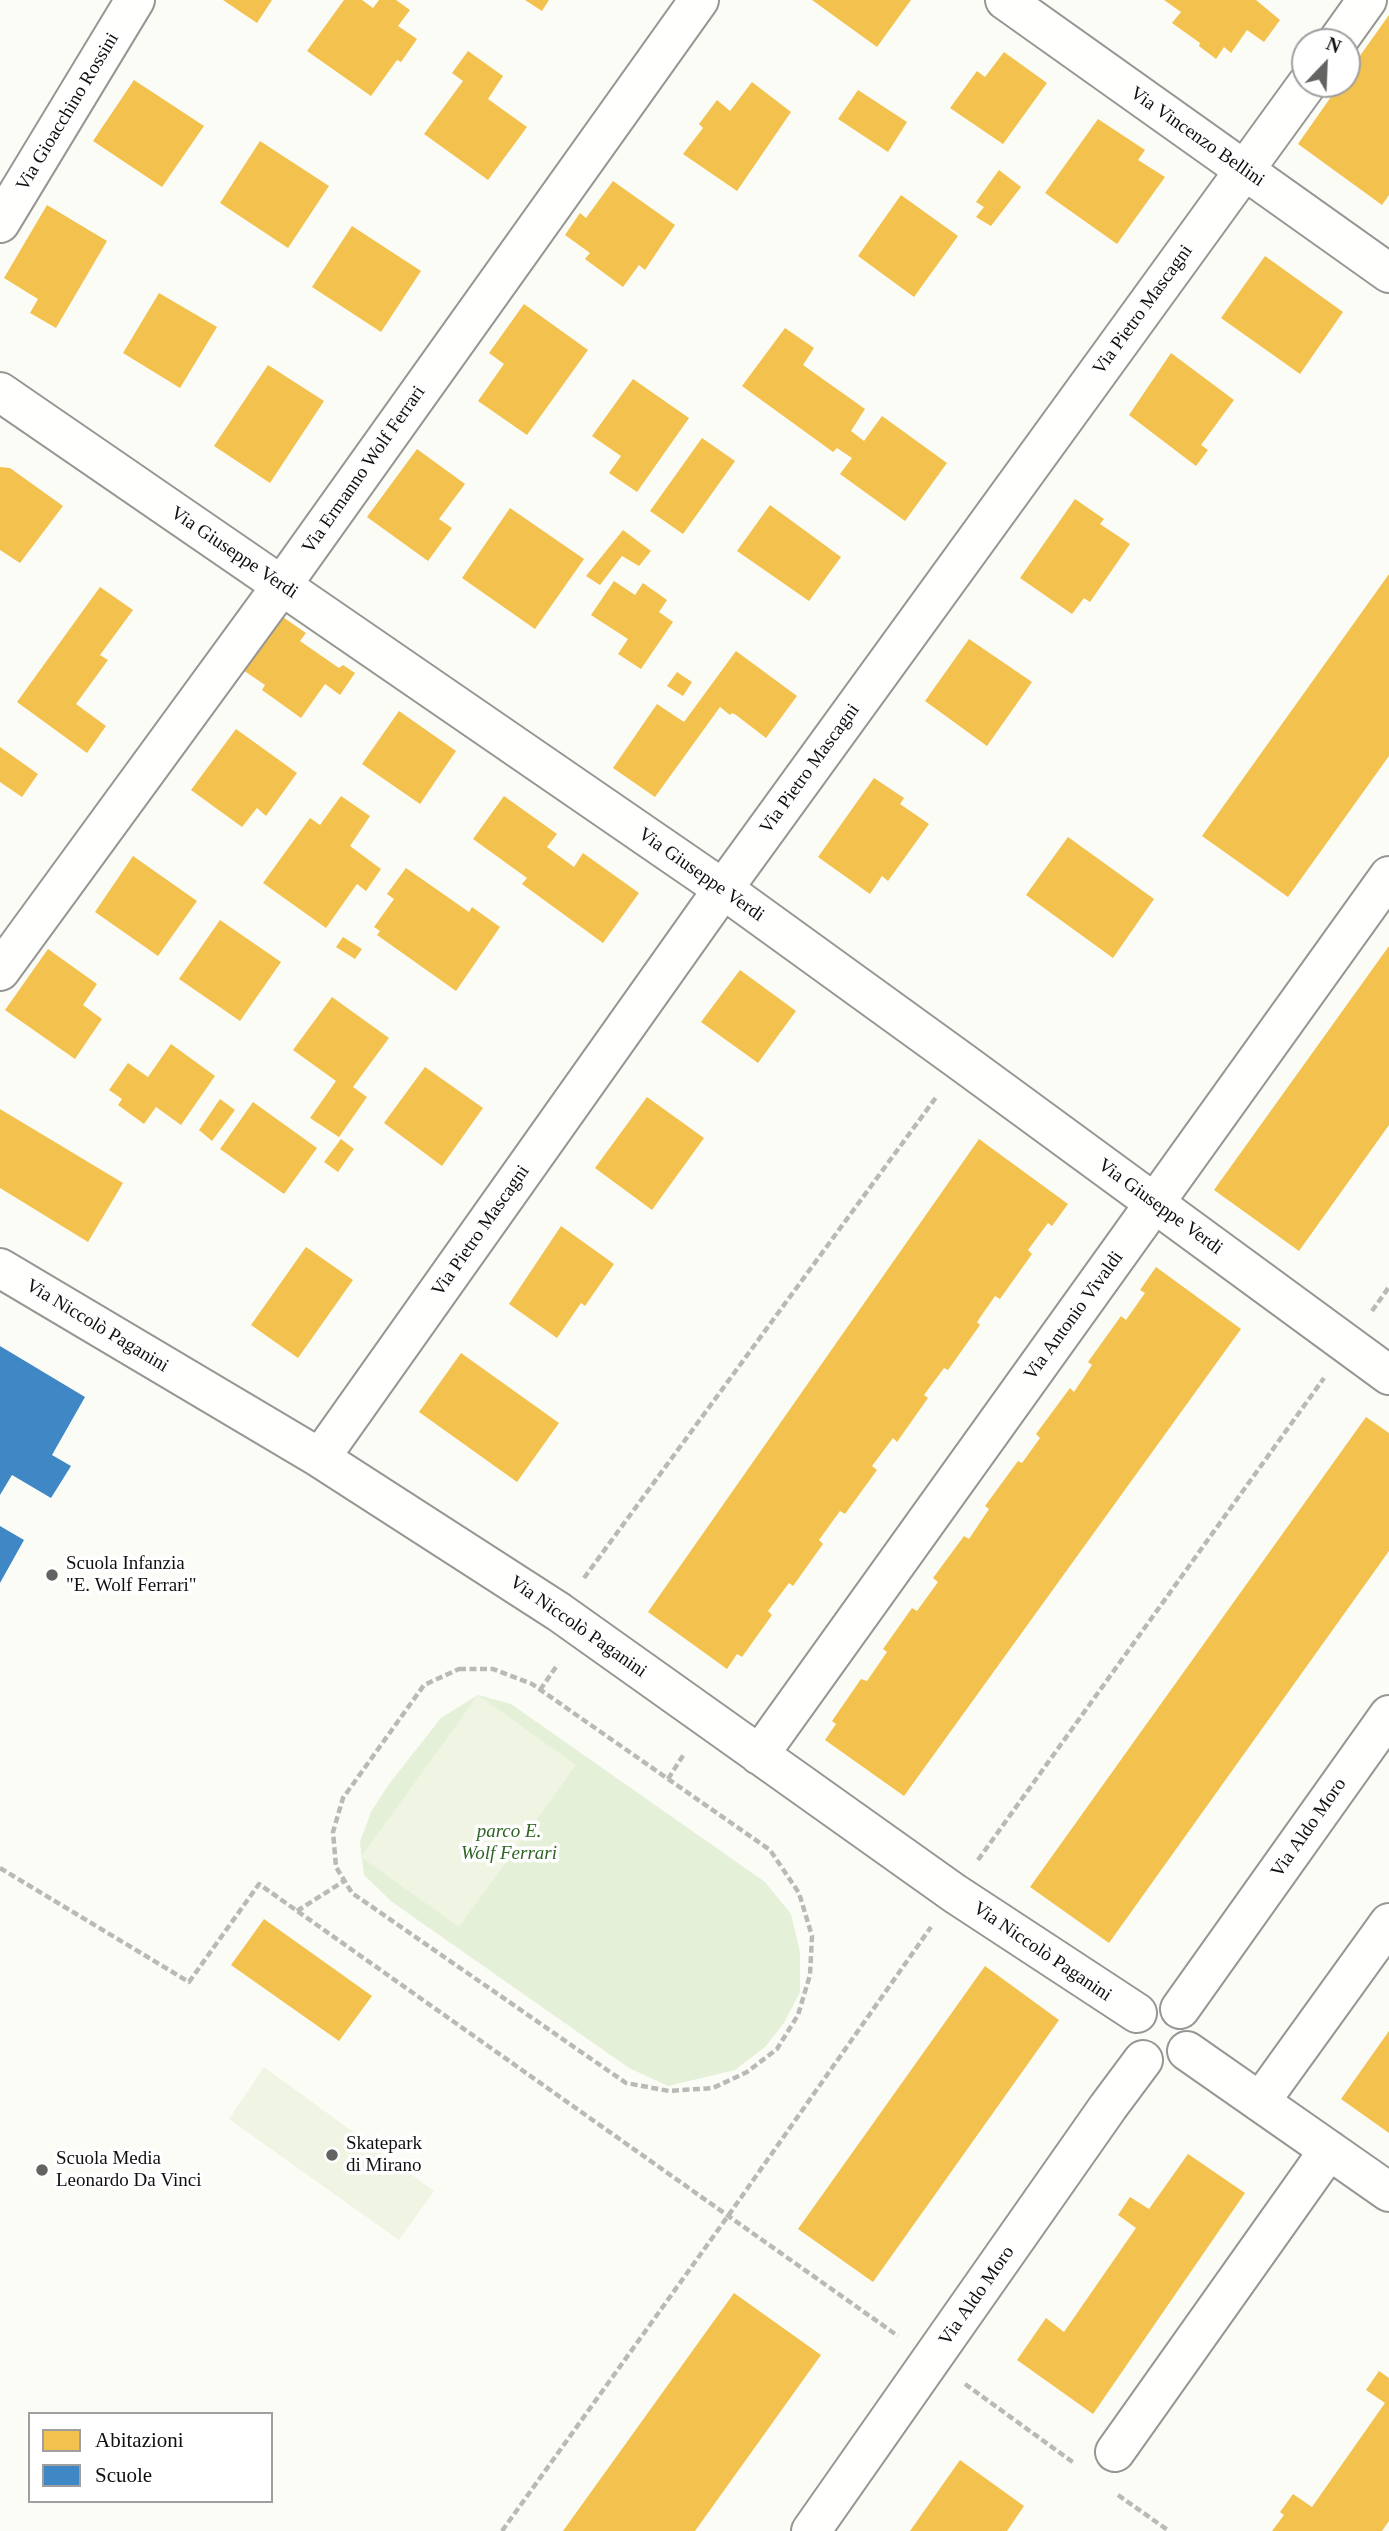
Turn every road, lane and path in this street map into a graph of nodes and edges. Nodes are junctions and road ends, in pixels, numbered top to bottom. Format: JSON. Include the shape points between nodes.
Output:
{"nodes":[{"id":1,"x":135,"y":0,"type":"edge"},
{"id":2,"x":699,"y":0,"type":"edge"},
{"id":3,"x":1005,"y":0,"type":"edge"},
{"id":4,"x":1367,"y":0,"type":"edge"},
{"id":5,"x":1347,"y":28,"type":"edge"},
{"id":6,"x":1297,"y":98,"type":"edge"},
{"id":7,"x":1244,"y":171,"type":"junction"},
{"id":8,"x":0,"y":223,"type":"edge"},
{"id":9,"x":1389,"y":273,"type":"edge"},
{"id":10,"x":0,"y":392,"type":"edge"},
{"id":11,"x":282,"y":585,"type":"junction"},
{"id":12,"x":1389,"y":877,"type":"edge"},
{"id":13,"x":723,"y":889,"type":"junction"},
{"id":14,"x":0,"y":971,"type":"edge"},
{"id":15,"x":962,"y":1062,"type":"junction"},
{"id":16,"x":1155,"y":1203,"type":"junction"},
{"id":17,"x":0,"y":1268,"type":"edge"},
{"id":18,"x":1389,"y":1287,"type":"edge"},
{"id":19,"x":1347,"y":1345,"type":"junction"},
{"id":20,"x":1389,"y":1375,"type":"edge"},
{"id":21,"x":320,"y":1458,"type":"junction"},
{"id":22,"x":559,"y":1612,"type":"junction"},
{"id":23,"x":1389,"y":1715,"type":"edge"},
{"id":24,"x":759,"y":1755,"type":"junction"},
{"id":25,"x":0,"y":1868,"type":"edge"},
{"id":26,"x":344,"y":1881,"type":"junction"},
{"id":27,"x":954,"y":1893,"type":"junction"},
{"id":28,"x":297,"y":1911,"type":"junction"},
{"id":29,"x":1389,"y":1923,"type":"edge"},
{"id":30,"x":1180,"y":2009,"type":"junction"},
{"id":31,"x":1137,"y":2013,"type":"junction"},
{"id":32,"x":1187,"y":2051,"type":"junction"},
{"id":33,"x":1143,"y":2060,"type":"junction"},
{"id":34,"x":1260,"y":2102,"type":"junction"},
{"id":35,"x":1329,"y":2150,"type":"junction"},
{"id":36,"x":1389,"y":2192,"type":"edge"},
{"id":37,"x":728,"y":2216,"type":"junction"},
{"id":38,"x":933,"y":2360,"type":"junction"},
{"id":39,"x":1115,"y":2452,"type":"dead end"},
{"id":40,"x":1079,"y":2466,"type":"dead end"},
{"id":41,"x":1112,"y":2490,"type":"dead end"},
{"id":42,"x":502,"y":2531,"type":"edge"},
{"id":43,"x":811,"y":2531,"type":"edge"},
{"id":44,"x":1169,"y":2531,"type":"edge"}],
"edges":[{"from":1,"to":8,"type":"street","name":"Via Gioacchino Rossini"},
{"from":2,"to":11,"type":"street","name":"Via Ermanno Wolf Ferrari"},
{"from":3,"to":7,"type":"street","name":"Via Vincenzo Bellini"},
{"from":4,"to":5,"type":"street"},
{"from":6,"to":7,"type":"street","name":"Via Pietro Mascagni"},
{"from":7,"to":9,"type":"street","name":"Via Vincenzo Bellini"},
{"from":7,"to":13,"type":"street","name":"Via Pietro Mascagni"},
{"from":10,"to":11,"type":"street","name":"Via Giuseppe Verdi"},
{"from":11,"to":13,"type":"street","name":"Via Giuseppe Verdi"},
{"from":11,"to":14,"type":"street","name":"Via Ermanno Wolf Ferrari"},
{"from":12,"to":16,"type":"street","name":"Via Antonio Vivaldi"},
{"from":13,"to":15,"type":"street","name":"Via Giuseppe Verdi"},
{"from":13,"to":21,"type":"street","name":"Via Pietro Mascagni"},
{"from":15,"to":16,"type":"street","name":"Via Giuseppe Verdi"},
{"from":15,"to":22,"type":"path"},
{"from":16,"to":19,"type":"street","name":"Via Giuseppe Verdi"},
{"from":16,"to":24,"type":"street","name":"Via Antonio Vivaldi"},
{"from":17,"to":21,"type":"street","name":"Via Niccolò Paganini"},
{"from":18,"to":19,"type":"path"},
{"from":19,"to":20,"type":"street","name":"Via Giuseppe Verdi"},
{"from":19,"to":27,"type":"path"},
{"from":21,"to":22,"type":"street","name":"Via Niccolò Paganini"},
{"from":22,"to":24,"type":"street","name":"Via Niccolò Paganini"},
{"from":23,"to":30,"type":"street","name":"Via Aldo Moro"},
{"from":24,"to":27,"type":"street","name":"Via Niccolò Paganini"},
{"from":25,"to":28,"type":"path","via":[[189,1982],[259,1884]]},
{"from":26,"to":26,"type":"path","via":[[335,1867],[333,1832],[343,1798],[424,1685],[459,1670],[493,1669],[540,1689],[769,1850],[799,1893],[812,1936],[810,1975],[798,2015],[777,2049],[747,2072],[713,2088],[669,2091],[626,2083],[352,1893]]},
{"from":26,"to":28,"type":"path"},
{"from":27,"to":31,"type":"street","name":"Via Niccolò Paganini"},
{"from":27,"to":37,"type":"path"},
{"from":28,"to":37,"type":"path"},
{"from":29,"to":34,"type":"street"},
{"from":30,"to":31,"type":"street","via":[[1161,2002]]},
{"from":30,"to":32,"type":"street","via":[[1192,2026]]},
{"from":31,"to":33,"type":"street","via":[[1129,2035]]},
{"from":32,"to":33,"type":"street","via":[[1164,2065]]},
{"from":32,"to":34,"type":"street"},
{"from":33,"to":38,"type":"street","name":"Via Aldo Moro"},
{"from":34,"to":35,"type":"street"},
{"from":35,"to":36,"type":"street"},
{"from":35,"to":39,"type":"street"},
{"from":37,"to":38,"type":"path"},
{"from":37,"to":42,"type":"path"},
{"from":38,"to":40,"type":"path"},
{"from":38,"to":43,"type":"street","name":"Via Aldo Moro"},
{"from":41,"to":44,"type":"path"}]}
